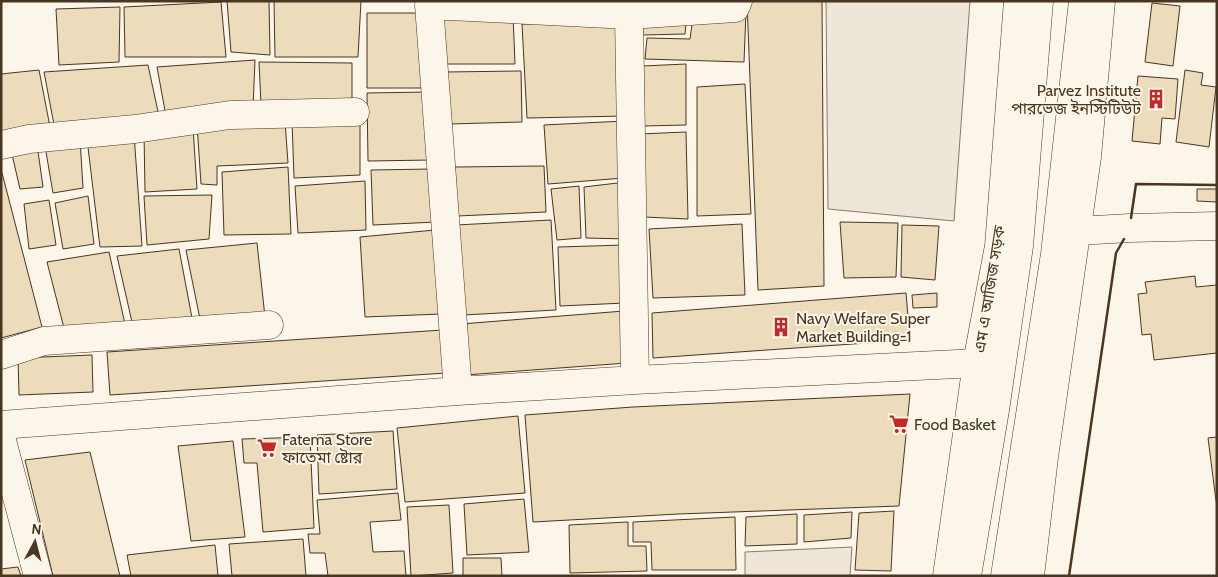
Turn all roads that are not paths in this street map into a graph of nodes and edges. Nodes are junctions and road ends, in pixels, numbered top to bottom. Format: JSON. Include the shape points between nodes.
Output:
{"nodes":[{"id":1,"x":738,"y":1,"type":"edge"},
{"id":2,"x":1018,"y":1,"type":"edge"},
{"id":3,"x":1039,"y":1,"type":"edge"},
{"id":4,"x":1083,"y":1,"type":"edge"},
{"id":5,"x":1102,"y":1,"type":"edge"},
{"id":6,"x":629,"y":15,"type":"junction"},
{"id":7,"x":355,"y":112,"type":"dead end"},
{"id":8,"x":1,"y":145,"type":"edge"},
{"id":9,"x":1217,"y":226,"type":"edge"},
{"id":10,"x":1077,"y":231,"type":"junction"},
{"id":11,"x":269,"y":325,"type":"dead end"},
{"id":12,"x":1,"y":355,"type":"edge"},
{"id":13,"x":977,"y":363,"type":"junction"},
{"id":14,"x":635,"y":380,"type":"junction"},
{"id":15,"x":458,"y":391,"type":"junction"},
{"id":16,"x":1,"y":425,"type":"edge"},
{"id":17,"x":1,"y":437,"type":"edge"},
{"id":18,"x":38,"y":576,"type":"edge"},
{"id":19,"x":947,"y":576,"type":"edge"},
{"id":20,"x":967,"y":576,"type":"edge"},
{"id":21,"x":1005,"y":576,"type":"edge"},
{"id":22,"x":1030,"y":576,"type":"edge"}],
"edges":[{"from":1,"to":6,"type":"main road","via":[[735,8]]},
{"from":2,"to":13,"type":"main road","name":"এম এ আজিজ সড়ক","via":[[999,246]]},
{"from":3,"to":20,"type":"main road","via":[[1019,246]]},
{"from":4,"to":21,"type":"main road","via":[[1055,254]]},
{"from":5,"to":10,"type":"main road"},
{"from":6,"to":14,"type":"main road"},
{"from":6,"to":15,"type":"main road","via":[[429,5]]},
{"from":7,"to":8,"type":"main road","via":[[230,115],[135,130],[29,139]]},
{"from":9,"to":10,"type":"main road"},
{"from":10,"to":22,"type":"main road"},
{"from":11,"to":12,"type":"main road","via":[[44,341]]},
{"from":13,"to":14,"type":"main road"},
{"from":13,"to":19,"type":"main road","name":"এম এ আজিজ সড়ক"},
{"from":14,"to":15,"type":"main road"},
{"from":15,"to":16,"type":"main road"},
{"from":17,"to":18,"type":"main road"}]}
